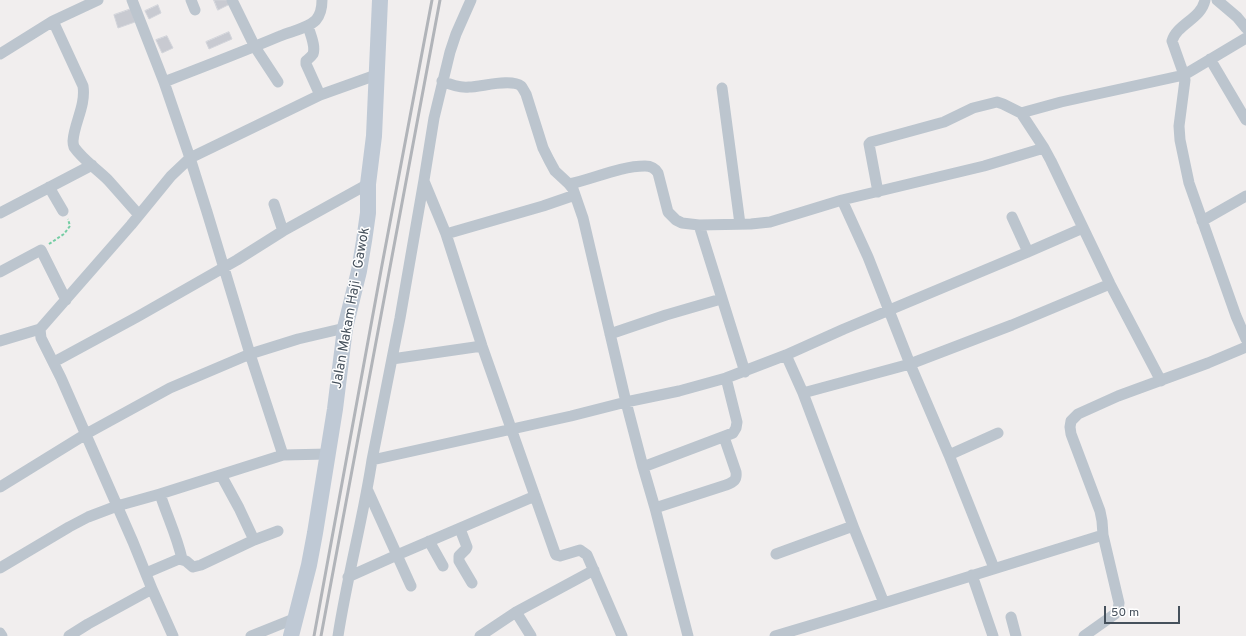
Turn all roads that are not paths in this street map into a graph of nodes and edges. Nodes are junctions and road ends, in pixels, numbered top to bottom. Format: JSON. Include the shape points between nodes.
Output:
{"nodes":[{"id":1,"x":98,"y":0,"type":"edge"},
{"id":2,"x":132,"y":0,"type":"edge"},
{"id":3,"x":232,"y":0,"type":"edge"},
{"id":4,"x":322,"y":0,"type":"edge"},
{"id":5,"x":380,"y":0,"type":"edge"},
{"id":6,"x":471,"y":0,"type":"edge"},
{"id":7,"x":1205,"y":0,"type":"edge"},
{"id":8,"x":1217,"y":0,"type":"edge"},
{"id":9,"x":53,"y":21,"type":"junction"},
{"id":10,"x":308,"y":26,"type":"junction"},
{"id":11,"x":1246,"y":28,"type":"edge"},
{"id":12,"x":1246,"y":38,"type":"edge"},
{"id":13,"x":255,"y":47,"type":"junction"},
{"id":14,"x":0,"y":54,"type":"edge"},
{"id":15,"x":1210,"y":59,"type":"junction"},
{"id":16,"x":376,"y":75,"type":"junction"},
{"id":17,"x":1184,"y":75,"type":"junction"},
{"id":18,"x":442,"y":81,"type":"junction"},
{"id":19,"x":164,"y":82,"type":"junction"},
{"id":20,"x":278,"y":82,"type":"dead end"},
{"id":21,"x":722,"y":88,"type":"dead end"},
{"id":22,"x":320,"y":95,"type":"junction"},
{"id":23,"x":1021,"y":113,"type":"junction"},
{"id":24,"x":1246,"y":120,"type":"edge"},
{"id":25,"x":1044,"y":148,"type":"junction"},
{"id":26,"x":190,"y":158,"type":"junction"},
{"id":27,"x":92,"y":165,"type":"junction"},
{"id":28,"x":424,"y":180,"type":"junction"},
{"id":29,"x":368,"y":184,"type":"junction"},
{"id":30,"x":569,"y":184,"type":"junction"},
{"id":31,"x":49,"y":187,"type":"junction"},
{"id":32,"x":878,"y":192,"type":"junction"},
{"id":33,"x":575,"y":195,"type":"junction"},
{"id":34,"x":1246,"y":196,"type":"edge"},
{"id":35,"x":842,"y":200,"type":"junction"},
{"id":36,"x":274,"y":204,"type":"dead end"},
{"id":37,"x":63,"y":211,"type":"road end"},
{"id":38,"x":0,"y":213,"type":"edge"},
{"id":39,"x":139,"y":214,"type":"junction"},
{"id":40,"x":1012,"y":217,"type":"dead end"},
{"id":41,"x":1202,"y":221,"type":"junction"},
{"id":42,"x":740,"y":224,"type":"junction"},
{"id":43,"x":699,"y":225,"type":"junction"},
{"id":44,"x":1083,"y":228,"type":"junction"},
{"id":45,"x":283,"y":231,"type":"junction"},
{"id":46,"x":446,"y":234,"type":"junction"},
{"id":47,"x":1028,"y":252,"type":"junction"},
{"id":48,"x":224,"y":268,"type":"junction"},
{"id":49,"x":0,"y":272,"type":"edge"},
{"id":50,"x":1110,"y":284,"type":"junction"},
{"id":51,"x":721,"y":299,"type":"junction"},
{"id":52,"x":66,"y":300,"type":"junction"},
{"id":53,"x":889,"y":310,"type":"junction"},
{"id":54,"x":345,"y":328,"type":"junction"},
{"id":55,"x":40,"y":329,"type":"junction"},
{"id":56,"x":610,"y":334,"type":"junction"},
{"id":57,"x":1246,"y":339,"type":"edge"},
{"id":58,"x":0,"y":341,"type":"edge"},
{"id":59,"x":482,"y":346,"type":"junction"},
{"id":60,"x":1246,"y":347,"type":"edge"},
{"id":61,"x":250,"y":354,"type":"junction"},
{"id":62,"x":786,"y":355,"type":"junction"},
{"id":63,"x":392,"y":359,"type":"junction"},
{"id":64,"x":54,"y":362,"type":"junction"},
{"id":65,"x":910,"y":364,"type":"junction"},
{"id":66,"x":745,"y":372,"type":"junction"},
{"id":67,"x":726,"y":378,"type":"junction"},
{"id":68,"x":1161,"y":381,"type":"junction"},
{"id":69,"x":803,"y":393,"type":"junction"},
{"id":70,"x":626,"y":402,"type":"junction"},
{"id":71,"x":512,"y":429,"type":"junction"},
{"id":72,"x":86,"y":434,"type":"junction"},
{"id":73,"x":998,"y":434,"type":"dead end"},
{"id":74,"x":724,"y":437,"type":"junction"},
{"id":75,"x":328,"y":454,"type":"junction"},
{"id":76,"x":283,"y":455,"type":"junction"},
{"id":77,"x":949,"y":455,"type":"junction"},
{"id":78,"x":372,"y":460,"type":"junction"},
{"id":79,"x":642,"y":468,"type":"junction"},
{"id":80,"x":221,"y":475,"type":"junction"},
{"id":81,"x":0,"y":487,"type":"edge"},
{"id":82,"x":368,"y":491,"type":"junction"},
{"id":83,"x":160,"y":494,"type":"junction"},
{"id":84,"x":535,"y":496,"type":"junction"},
{"id":85,"x":117,"y":506,"type":"junction"},
{"id":86,"x":655,"y":508,"type":"junction"},
{"id":87,"x":852,"y":526,"type":"junction"},
{"id":88,"x":460,"y":529,"type":"junction"},
{"id":89,"x":278,"y":531,"type":"dead end"},
{"id":90,"x":1103,"y":535,"type":"junction"},
{"id":91,"x":254,"y":540,"type":"junction"},
{"id":92,"x":429,"y":541,"type":"junction"},
{"id":93,"x":776,"y":554,"type":"dead end"},
{"id":94,"x":397,"y":555,"type":"junction"},
{"id":95,"x":182,"y":559,"type":"junction"},
{"id":96,"x":443,"y":566,"type":"dead end"},
{"id":97,"x":0,"y":568,"type":"edge"},
{"id":98,"x":994,"y":568,"type":"junction"},
{"id":99,"x":594,"y":570,"type":"junction"},
{"id":100,"x":146,"y":573,"type":"junction"},
{"id":101,"x":972,"y":575,"type":"junction"},
{"id":102,"x":348,"y":577,"type":"junction"},
{"id":103,"x":472,"y":583,"type":"dead end"},
{"id":104,"x":411,"y":586,"type":"dead end"},
{"id":105,"x":152,"y":589,"type":"junction"},
{"id":106,"x":884,"y":603,"type":"junction"},
{"id":107,"x":516,"y":612,"type":"junction"},
{"id":108,"x":1011,"y":616,"type":"dead end"},
{"id":109,"x":296,"y":618,"type":"junction"},
{"id":110,"x":0,"y":633,"type":"edge"},
{"id":111,"x":2,"y":636,"type":"edge"},
{"id":112,"x":69,"y":636,"type":"edge"},
{"id":113,"x":173,"y":636,"type":"edge"},
{"id":114,"x":251,"y":636,"type":"edge"},
{"id":115,"x":291,"y":636,"type":"edge"},
{"id":116,"x":338,"y":636,"type":"edge"},
{"id":117,"x":480,"y":636,"type":"edge"},
{"id":118,"x":531,"y":636,"type":"edge"},
{"id":119,"x":622,"y":636,"type":"edge"},
{"id":120,"x":688,"y":636,"type":"edge"},
{"id":121,"x":775,"y":636,"type":"edge"},
{"id":122,"x":993,"y":636,"type":"edge"},
{"id":123,"x":1016,"y":636,"type":"edge"},
{"id":124,"x":1084,"y":636,"type":"edge"}],
"edges":[{"from":1,"to":9,"type":"street"},
{"from":2,"to":19,"type":"street"},
{"from":3,"to":13,"type":"street"},
{"from":4,"to":10,"type":"street","via":[[321,12]]},
{"from":5,"to":16,"type":"street","name":"Jalan Makam Haji - Gawok"},
{"from":6,"to":18,"type":"street","via":[[456,34]]},
{"from":7,"to":17,"type":"street","via":[[1199,13],[1172,38]]},
{"from":8,"to":11,"type":"street"},
{"from":9,"to":14,"type":"street"},
{"from":9,"to":27,"type":"street","via":[[84,91],[73,144]]},
{"from":10,"to":13,"type":"street"},
{"from":10,"to":22,"type":"street","via":[[314,51],[306,64]]},
{"from":12,"to":15,"type":"street"},
{"from":13,"to":19,"type":"street"},
{"from":13,"to":20,"type":"street"},
{"from":15,"to":17,"type":"street"},
{"from":15,"to":24,"type":"street"},
{"from":16,"to":22,"type":"street"},
{"from":16,"to":29,"type":"street","name":"Jalan Makam Haji - Gawok","via":[[374,136]]},
{"from":17,"to":23,"type":"street"},
{"from":17,"to":41,"type":"street","via":[[1179,120],[1180,140],[1189,183]]},
{"from":18,"to":28,"type":"street"},
{"from":18,"to":30,"type":"street","via":[[469,88],[509,82],[521,86],[549,160]]},
{"from":19,"to":26,"type":"street"},
{"from":21,"to":42,"type":"street"},
{"from":22,"to":26,"type":"street"},
{"from":23,"to":25,"type":"street"},
{"from":23,"to":32,"type":"street","via":[[1003,104],[991,103],[973,108],[944,122],[871,142],[868,146]]},
{"from":25,"to":32,"type":"street","via":[[984,166]]},
{"from":25,"to":44,"type":"street"},
{"from":26,"to":39,"type":"street"},
{"from":26,"to":48,"type":"street"},
{"from":27,"to":31,"type":"street"},
{"from":27,"to":39,"type":"street"},
{"from":28,"to":46,"type":"street"},
{"from":28,"to":63,"type":"street"},
{"from":29,"to":45,"type":"street"},
{"from":29,"to":54,"type":"street","name":"Jalan Makam Haji - Gawok","via":[[368,213],[364,241]]},
{"from":30,"to":33,"type":"street"},
{"from":30,"to":43,"type":"street","via":[[619,170],[652,167],[658,173],[671,216],[682,223]]},
{"from":31,"to":37,"type":"street"},
{"from":31,"to":38,"type":"street"},
{"from":32,"to":35,"type":"street"},
{"from":33,"to":46,"type":"street"},
{"from":33,"to":56,"type":"street","via":[[583,218]]},
{"from":34,"to":41,"type":"street"},
{"from":35,"to":42,"type":"street","via":[[770,222]]},
{"from":35,"to":53,"type":"street"},
{"from":36,"to":45,"type":"street"},
{"from":39,"to":52,"type":"street"},
{"from":40,"to":47,"type":"street"},
{"from":41,"to":57,"type":"street"},
{"from":42,"to":43,"type":"street"},
{"from":43,"to":51,"type":"street"},
{"from":44,"to":47,"type":"street"},
{"from":44,"to":50,"type":"street"},
{"from":45,"to":48,"type":"street"},
{"from":46,"to":59,"type":"street"},
{"from":47,"to":53,"type":"street"},
{"from":48,"to":61,"type":"street"},
{"from":48,"to":64,"type":"street"},
{"from":49,"to":52,"type":"street","via":[[41,250]]},
{"from":50,"to":65,"type":"street"},
{"from":50,"to":68,"type":"street"},
{"from":51,"to":56,"type":"street"},
{"from":51,"to":66,"type":"street"},
{"from":52,"to":55,"type":"street"},
{"from":53,"to":62,"type":"street"},
{"from":53,"to":65,"type":"street"},
{"from":54,"to":61,"type":"street"},
{"from":54,"to":75,"type":"street","name":"Jalan Makam Haji - Gawok"},
{"from":55,"to":58,"type":"street"},
{"from":55,"to":64,"type":"street","via":[[41,338]]},
{"from":56,"to":70,"type":"street"},
{"from":59,"to":63,"type":"street"},
{"from":59,"to":71,"type":"street"},
{"from":60,"to":68,"type":"street"},
{"from":61,"to":72,"type":"street","via":[[170,388]]},
{"from":61,"to":76,"type":"street"},
{"from":62,"to":66,"type":"street"},
{"from":62,"to":69,"type":"street"},
{"from":63,"to":78,"type":"street"},
{"from":64,"to":72,"type":"street"},
{"from":65,"to":69,"type":"street"},
{"from":65,"to":77,"type":"street"},
{"from":66,"to":67,"type":"street"},
{"from":67,"to":70,"type":"street"},
{"from":67,"to":74,"type":"street","via":[[737,425],[733,433]]},
{"from":68,"to":90,"type":"street","via":[[1118,396],[1078,414],[1071,421],[1070,434],[1100,511]]},
{"from":69,"to":87,"type":"street"},
{"from":70,"to":71,"type":"street"},
{"from":70,"to":79,"type":"street"},
{"from":71,"to":78,"type":"street"},
{"from":71,"to":84,"type":"street"},
{"from":72,"to":81,"type":"street"},
{"from":72,"to":85,"type":"street"},
{"from":73,"to":77,"type":"street"},
{"from":74,"to":79,"type":"street"},
{"from":74,"to":86,"type":"street","via":[[736,472],[734,481]]},
{"from":75,"to":76,"type":"street"},
{"from":75,"to":109,"type":"street","name":"Jalan Makam Haji - Gawok","via":[[309,565]]},
{"from":76,"to":80,"type":"street"},
{"from":77,"to":98,"type":"street"},
{"from":78,"to":82,"type":"street"},
{"from":79,"to":86,"type":"street"},
{"from":80,"to":83,"type":"street"},
{"from":80,"to":91,"type":"street"},
{"from":82,"to":94,"type":"street"},
{"from":82,"to":102,"type":"street"},
{"from":83,"to":85,"type":"street"},
{"from":83,"to":95,"type":"street"},
{"from":84,"to":88,"type":"street"},
{"from":84,"to":99,"type":"street","via":[[556,555],[580,550],[587,555]]},
{"from":85,"to":97,"type":"street","via":[[69,527]]},
{"from":85,"to":100,"type":"street"},
{"from":86,"to":120,"type":"street"},
{"from":87,"to":93,"type":"street"},
{"from":87,"to":106,"type":"street"},
{"from":88,"to":92,"type":"street"},
{"from":88,"to":103,"type":"street","via":[[467,547],[458,559]]},
{"from":89,"to":91,"type":"street"},
{"from":90,"to":98,"type":"street"},
{"from":90,"to":124,"type":"street","via":[[1119,603],[1115,614]]},
{"from":91,"to":95,"type":"street","via":[[194,567]]},
{"from":92,"to":94,"type":"street"},
{"from":92,"to":96,"type":"street"},
{"from":94,"to":102,"type":"street"},
{"from":94,"to":104,"type":"street"},
{"from":95,"to":100,"type":"street","via":[[179,558]]},
{"from":98,"to":101,"type":"street"},
{"from":99,"to":107,"type":"street"},
{"from":99,"to":119,"type":"street"},
{"from":100,"to":105,"type":"street"},
{"from":101,"to":106,"type":"street"},
{"from":101,"to":122,"type":"street"},
{"from":102,"to":116,"type":"street"},
{"from":105,"to":112,"type":"street"},
{"from":105,"to":113,"type":"street"},
{"from":106,"to":121,"type":"street"},
{"from":107,"to":117,"type":"street"},
{"from":107,"to":118,"type":"street"},
{"from":108,"to":123,"type":"street"},
{"from":109,"to":114,"type":"street"},
{"from":109,"to":115,"type":"street","name":"Jalan Makam Haji - Gawok"},
{"from":110,"to":111,"type":"street"}]}
